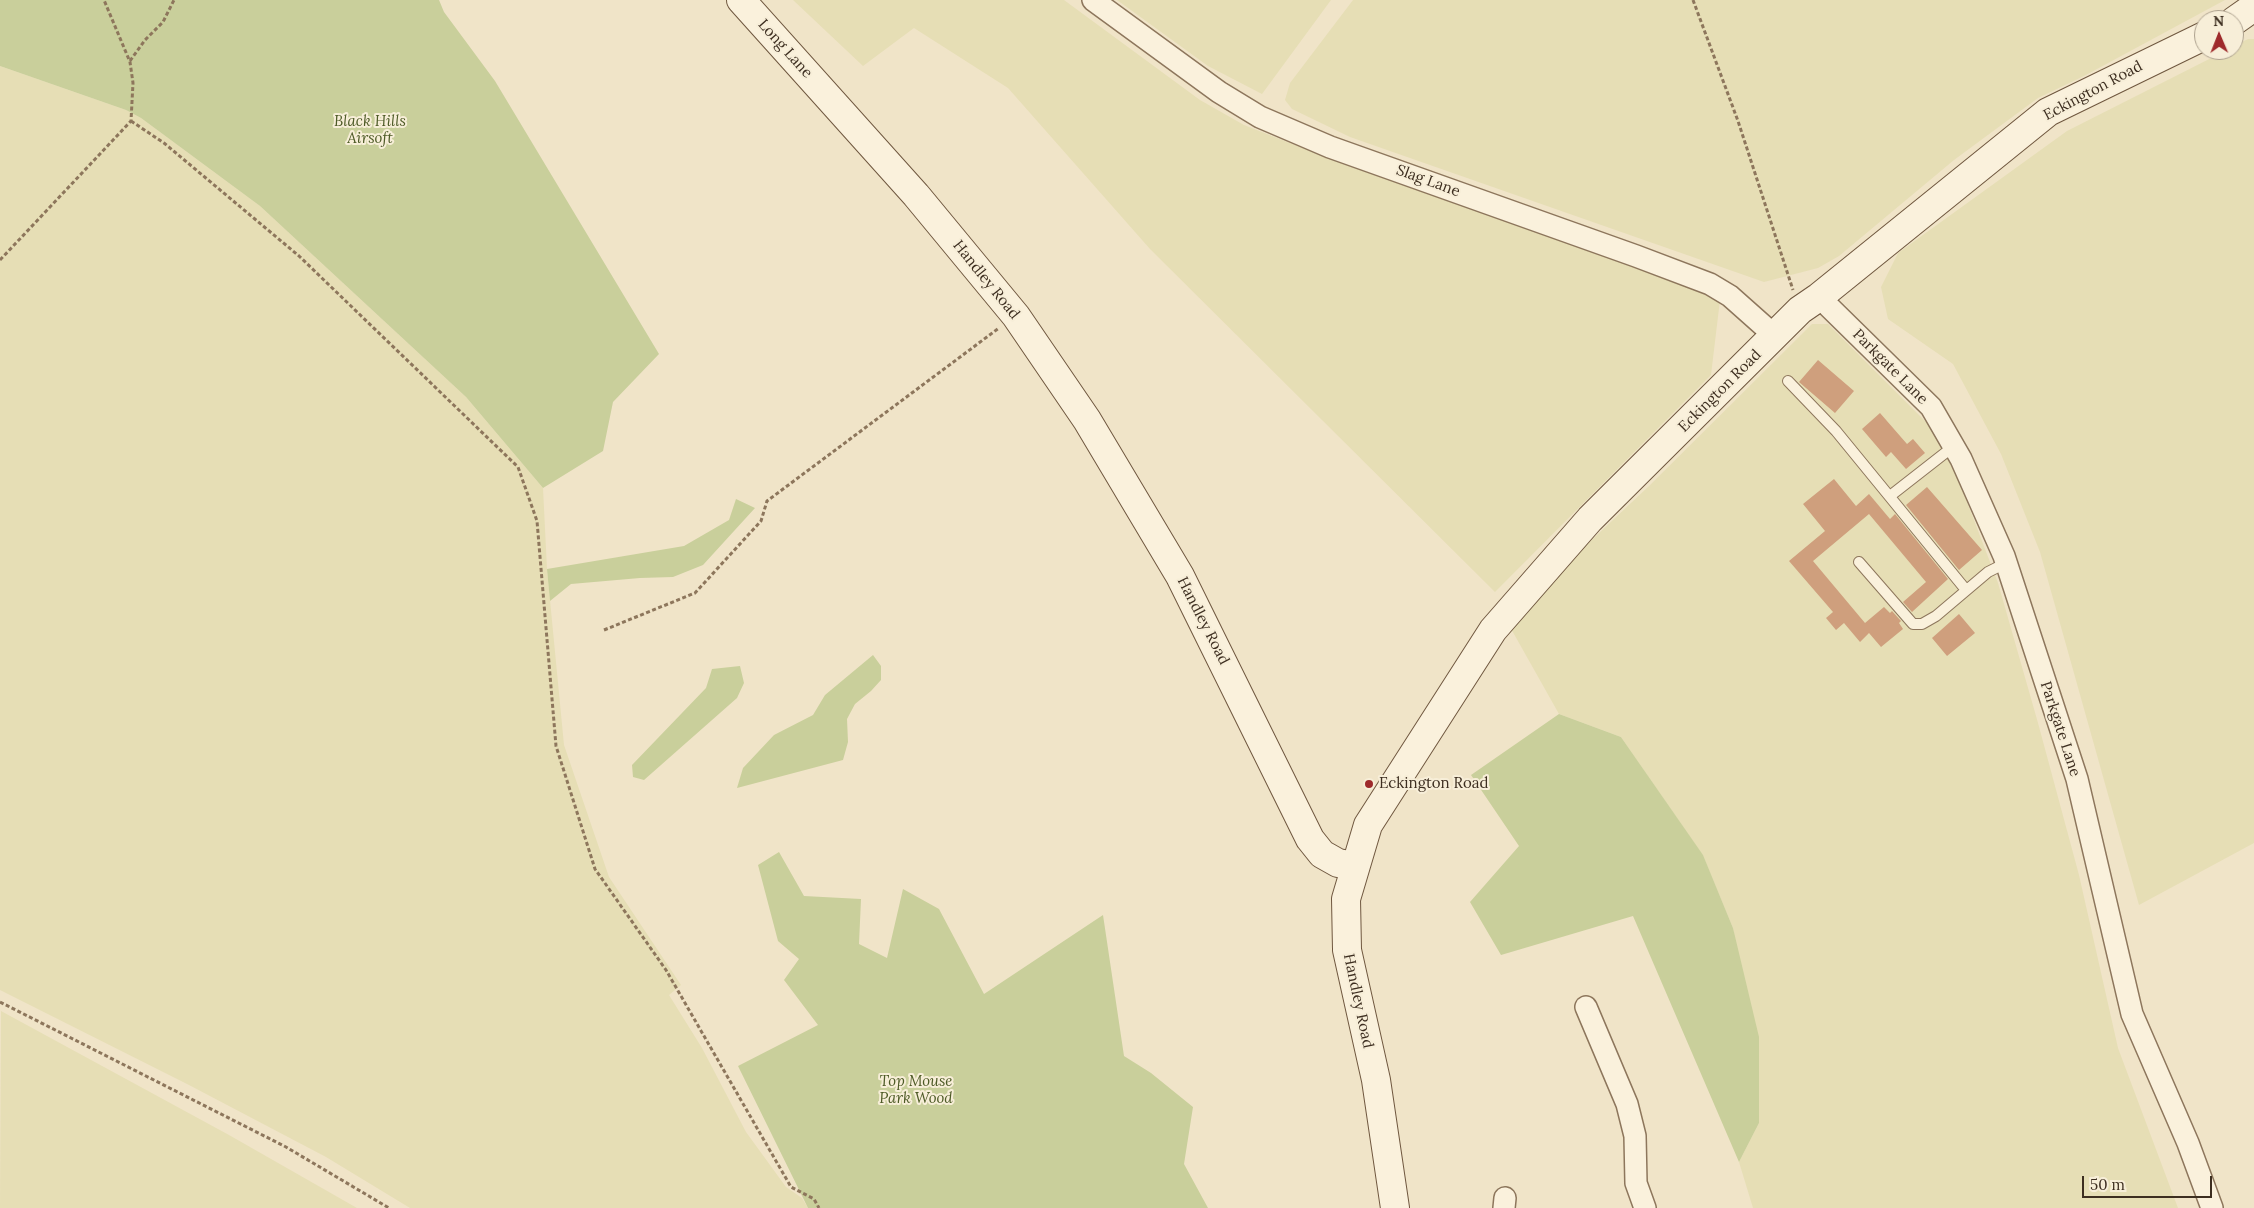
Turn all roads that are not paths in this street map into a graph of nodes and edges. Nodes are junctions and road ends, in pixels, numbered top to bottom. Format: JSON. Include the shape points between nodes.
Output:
{"nodes":[{"id":1,"x":741,"y":0,"type":"edge"},
{"id":2,"x":1093,"y":0,"type":"edge"},
{"id":3,"x":2194,"y":41,"type":"edge"},
{"id":4,"x":829,"y":98,"type":"joint"},
{"id":5,"x":1810,"y":304,"type":"junction"},
{"id":6,"x":1775,"y":336,"type":"junction"},
{"id":7,"x":1788,"y":381,"type":"dead end"},
{"id":8,"x":1954,"y":446,"type":"junction"},
{"id":9,"x":1890,"y":496,"type":"junction"},
{"id":10,"x":1859,"y":562,"type":"dead end"},
{"id":11,"x":2006,"y":564,"type":"junction"},
{"id":12,"x":1966,"y":590,"type":"junction"},
{"id":13,"x":1355,"y":866,"type":"junction"},
{"id":14,"x":1586,"y":1007,"type":"dead end"},
{"id":15,"x":1395,"y":1208,"type":"edge"},
{"id":16,"x":1645,"y":1208,"type":"edge"},
{"id":17,"x":2212,"y":1208,"type":"edge"}],
"edges":[{"from":1,"to":4,"type":"main road","name":"Long Lane"},
{"from":2,"to":6,"type":"street","name":"Slag Lane","via":[[1219,92],[1260,117],[1330,147],[1710,284],[1730,296]]},
{"from":3,"to":5,"type":"main road","name":"Eckington Road","via":[[2048,112]]},
{"from":4,"to":13,"type":"main road","name":"Handley Road","via":[[916,195],[1016,316],[1087,420],[1180,576],[1310,839],[1322,854],[1338,863]]},
{"from":5,"to":6,"type":"main road","name":"Eckington Road"},
{"from":5,"to":8,"type":"street","name":"Parkgate Lane","via":[[1932,407]]},
{"from":6,"to":13,"type":"main road","name":"Eckington Road","via":[[1590,519],[1493,630],[1368,825]]},
{"from":7,"to":9,"type":"lane","via":[[1836,430]]},
{"from":8,"to":9,"type":"lane"},
{"from":8,"to":11,"type":"street","name":"Parkgate Lane"},
{"from":9,"to":12,"type":"lane"},
{"from":10,"to":12,"type":"lane","via":[[1913,624],[1922,624],[1936,616]]},
{"from":11,"to":12,"type":"lane","via":[[1988,572]]},
{"from":11,"to":17,"type":"street","name":"Parkgate Lane","via":[[2077,779],[2132,1014],[2188,1143]]},
{"from":13,"to":15,"type":"main road","name":"Handley Road","via":[[1346,899],[1347,950],[1376,1080]]},
{"from":14,"to":16,"type":"street","via":[[1627,1104],[1635,1136],[1636,1183]]}]}
